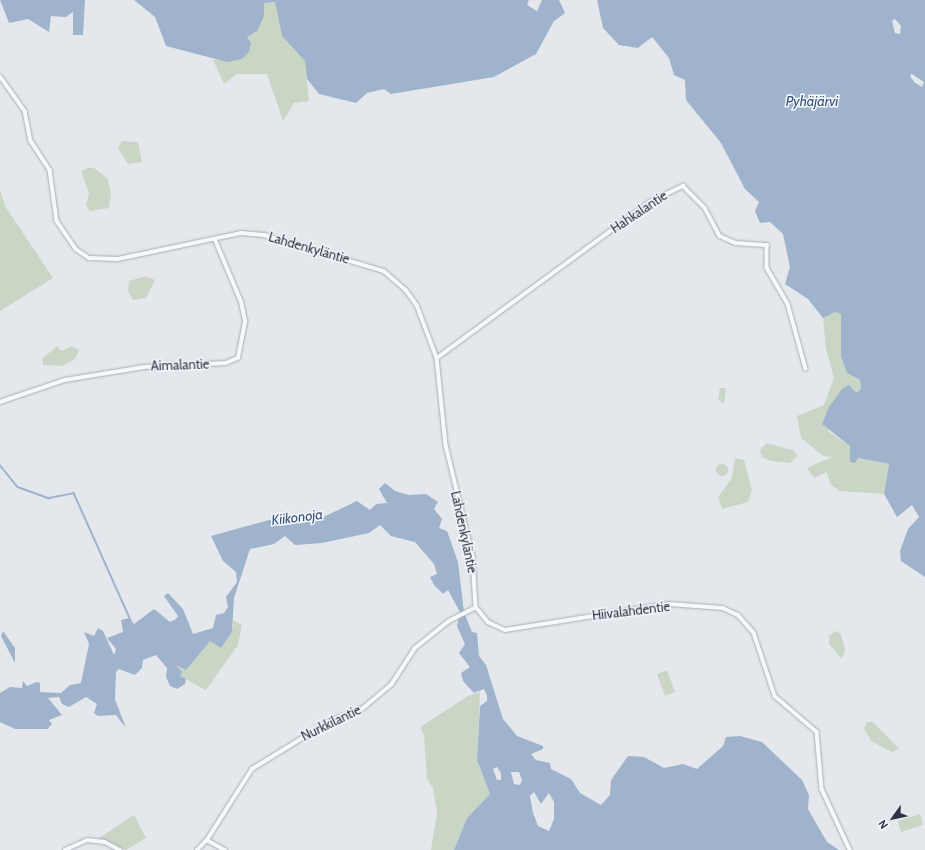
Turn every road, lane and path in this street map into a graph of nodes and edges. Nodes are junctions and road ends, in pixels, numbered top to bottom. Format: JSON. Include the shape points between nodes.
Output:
{"nodes":[{"id":1,"x":0,"y":76,"type":"edge"},
{"id":2,"x":215,"y":240,"type":"junction"},
{"id":3,"x":437,"y":358,"type":"junction"},
{"id":4,"x":806,"y":369,"type":"dead end"},
{"id":5,"x":0,"y":402,"type":"edge"},
{"id":6,"x":476,"y":607,"type":"junction"},
{"id":7,"x":207,"y":840,"type":"junction"},
{"id":8,"x":65,"y":850,"type":"edge"},
{"id":9,"x":120,"y":850,"type":"edge"},
{"id":10,"x":197,"y":850,"type":"edge"},
{"id":11,"x":225,"y":850,"type":"edge"},
{"id":12,"x":850,"y":850,"type":"edge"}],
"edges":[{"from":1,"to":2,"type":"street","name":"Lahdenkyläntie","via":[[26,111],[31,142],[53,181],[58,221],[76,249],[100,261]]},
{"from":2,"to":3,"type":"street","name":"Lahdenkyläntie","via":[[241,233],[264,235],[384,271],[406,290],[418,305]]},
{"from":2,"to":5,"type":"street","name":"Aimalantie","via":[[243,308],[245,321],[238,358],[226,363],[144,367],[65,380]]},
{"from":3,"to":4,"type":"street","name":"Hahkalantie","via":[[650,202],[683,186],[705,208],[720,236],[736,243],[767,245],[768,268],[788,304]]},
{"from":3,"to":6,"type":"street","name":"Lahdenkyläntie","via":[[446,445],[473,557]]},
{"from":6,"to":7,"type":"street","name":"Nurkkilantie","via":[[464,612],[415,648],[391,685],[362,710],[330,721],[252,769]]},
{"from":6,"to":12,"type":"street","name":"Hiivalahdentie","via":[[488,622],[505,630],[669,604],[723,608],[738,615],[754,633],[775,696],[817,732],[822,789]]},
{"from":7,"to":10,"type":"street","name":"Nurkkilantie"},
{"from":7,"to":11,"type":"street"},
{"from":8,"to":9,"type":"street","via":[[87,840],[96,840]]}]}
